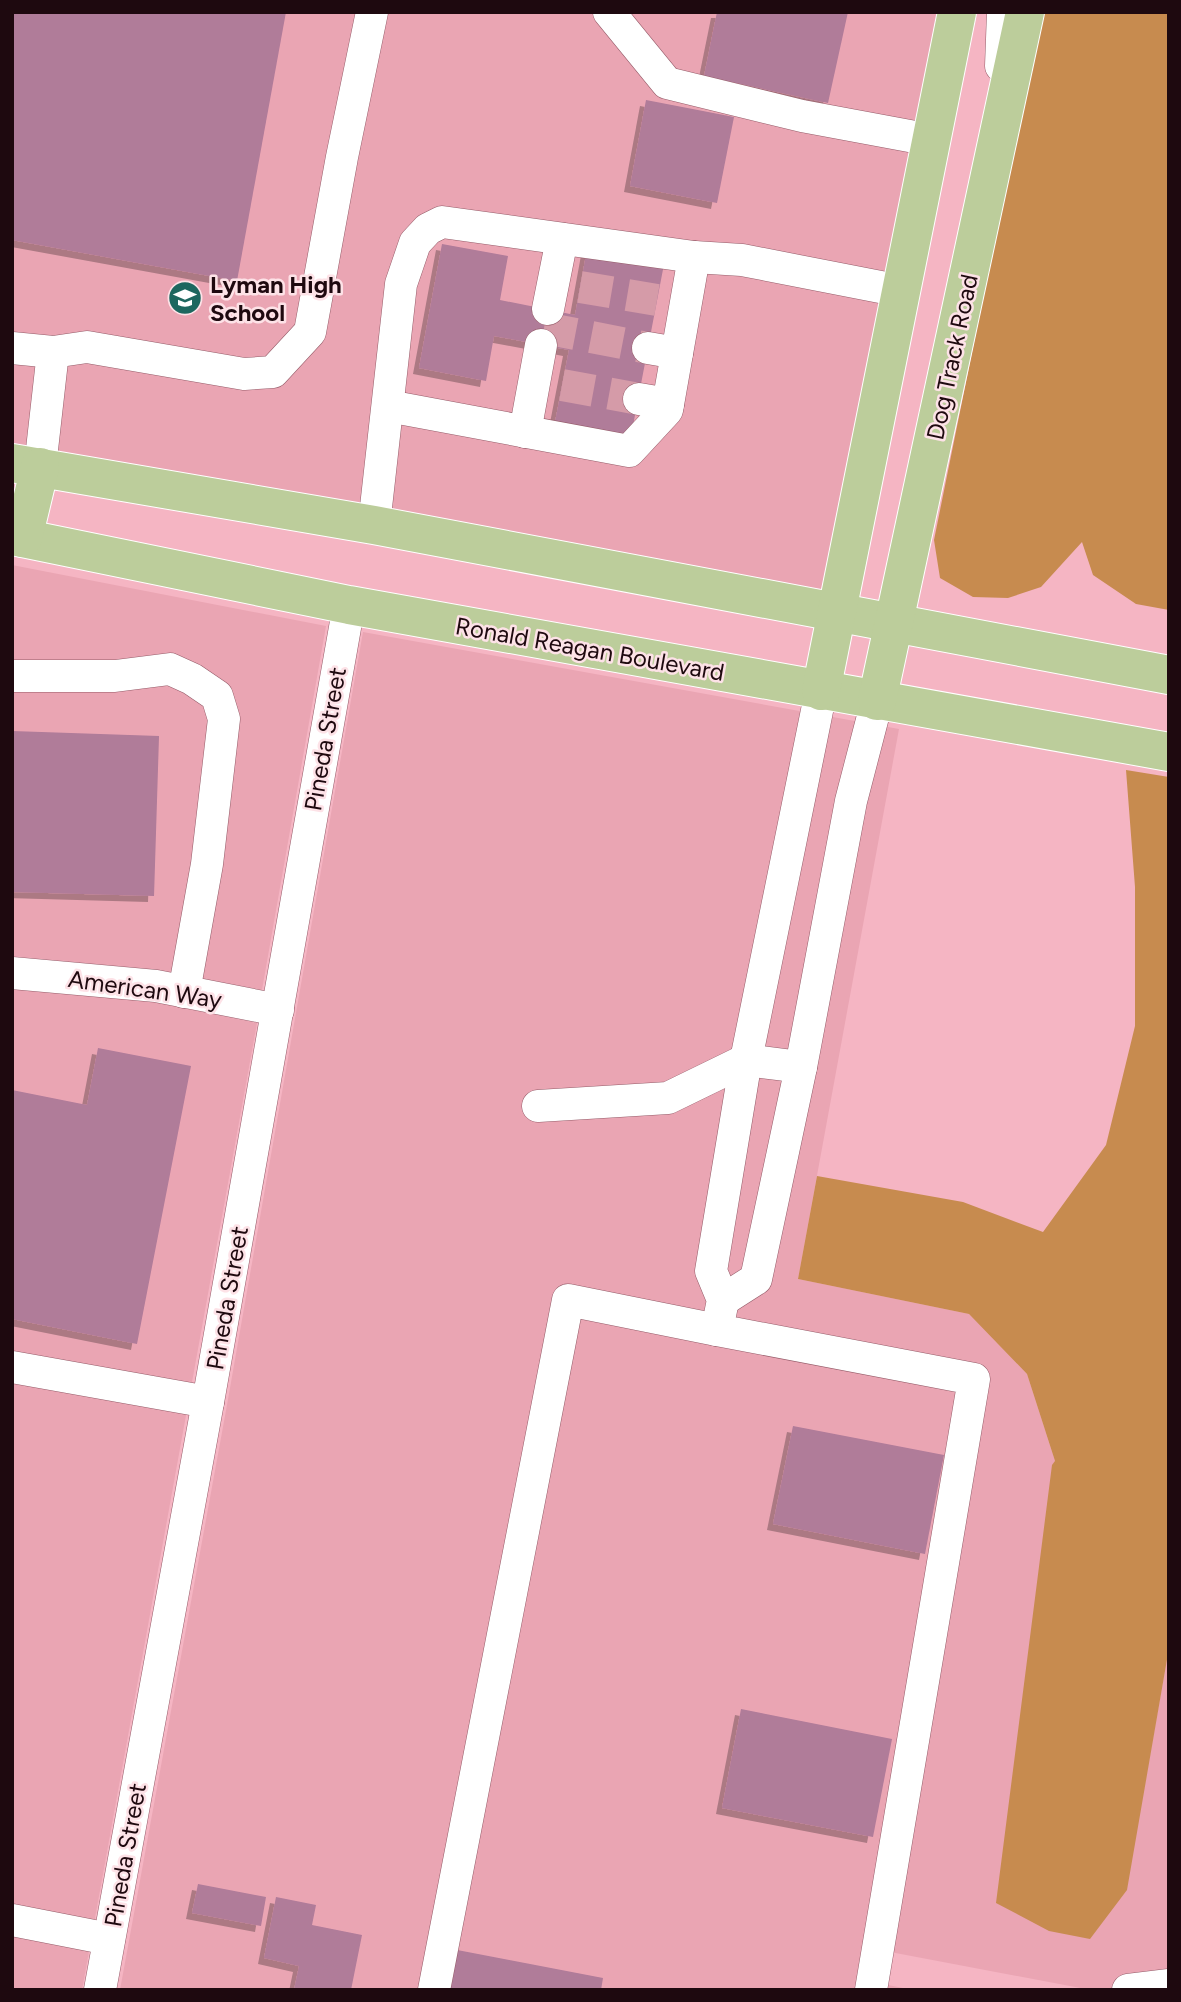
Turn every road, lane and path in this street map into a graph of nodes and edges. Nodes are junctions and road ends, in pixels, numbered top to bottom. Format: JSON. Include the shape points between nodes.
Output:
{"nodes":[{"id":1,"x":372,"y":12,"type":"edge"},
{"id":2,"x":609,"y":12,"type":"edge"},
{"id":3,"x":957,"y":12,"type":"edge"},
{"id":4,"x":1003,"y":12,"type":"edge"},
{"id":5,"x":1025,"y":12,"type":"edge"},
{"id":6,"x":932,"y":140,"type":"junction"},
{"id":7,"x":999,"y":141,"type":"junction"},
{"id":8,"x":562,"y":239,"type":"junction"},
{"id":9,"x":694,"y":257,"type":"junction"},
{"id":10,"x":901,"y":291,"type":"junction"},
{"id":11,"x":561,"y":293,"type":"dead end"},
{"id":12,"x":541,"y":345,"type":"dead end"},
{"id":13,"x":12,"y":348,"type":"edge"},
{"id":14,"x":53,"y":352,"type":"junction"},
{"id":15,"x":388,"y":406,"type":"junction"},
{"id":16,"x":525,"y":432,"type":"junction"},
{"id":17,"x":26,"y":465,"type":"edge"},
{"id":18,"x":374,"y":525,"type":"junction"},
{"id":19,"x":18,"y":537,"type":"edge"},
{"id":20,"x":349,"y":605,"type":"junction"},
{"id":21,"x":836,"y":612,"type":"junction"},
{"id":22,"x":895,"y":623,"type":"junction"},
{"id":23,"x":1169,"y":675,"type":"edge"},
{"id":24,"x":12,"y":676,"type":"edge"},
{"id":25,"x":821,"y":691,"type":"junction"},
{"id":26,"x":877,"y":701,"type":"junction"},
{"id":27,"x":1169,"y":752,"type":"edge"},
{"id":28,"x":12,"y":972,"type":"edge"},
{"id":29,"x":184,"y":992,"type":"junction"},
{"id":30,"x":278,"y":1010,"type":"junction"},
{"id":31,"x":746,"y":1060,"type":"junction"},
{"id":32,"x":801,"y":1067,"type":"junction"},
{"id":33,"x":538,"y":1106,"type":"dead end"},
{"id":34,"x":723,"y":1200,"type":"junction"},
{"id":35,"x":770,"y":1210,"type":"junction"},
{"id":36,"x":723,"y":1300,"type":"junction"},
{"id":37,"x":717,"y":1331,"type":"junction"},
{"id":38,"x":12,"y":1367,"type":"edge"},
{"id":39,"x":208,"y":1402,"type":"junction"},
{"id":40,"x":12,"y":1920,"type":"edge"},
{"id":41,"x":109,"y":1939,"type":"junction"},
{"id":42,"x":1169,"y":1985,"type":"edge"},
{"id":43,"x":100,"y":1990,"type":"edge"},
{"id":44,"x":434,"y":1990,"type":"edge"},
{"id":45,"x":871,"y":1990,"type":"edge"},
{"id":46,"x":1128,"y":1990,"type":"edge"}],
"edges":[{"from":1,"to":14,"type":"street","via":[[310,332],[273,372],[244,374],[86,347]]},
{"from":2,"to":6,"type":"street","via":[[667,83],[802,116]]},
{"from":3,"to":6,"type":"main road"},
{"from":4,"to":7,"type":"street"},
{"from":5,"to":7,"type":"main road","name":"Dog Track Road"},
{"from":6,"to":10,"type":"main road"},
{"from":7,"to":22,"type":"main road","name":"Dog Track Road"},
{"from":8,"to":9,"type":"street"},
{"from":8,"to":11,"type":"street"},
{"from":8,"to":15,"type":"street","via":[[442,222],[428,229],[415,243],[401,284]]},
{"from":9,"to":10,"type":"street","via":[[742,260]]},
{"from":9,"to":16,"type":"street","via":[[671,302],[653,402],[667,410],[629,451]]},
{"from":10,"to":21,"type":"main road"},
{"from":12,"to":16,"type":"street","via":[[548,382]]},
{"from":13,"to":14,"type":"street"},
{"from":14,"to":17,"type":"street"},
{"from":15,"to":16,"type":"street"},
{"from":15,"to":18,"type":"street"},
{"from":17,"to":18,"type":"main road"},
{"from":17,"to":19,"type":"main road"},
{"from":18,"to":21,"type":"main road"},
{"from":19,"to":20,"type":"main road","name":"Ronald Reagan Boulevard"},
{"from":20,"to":25,"type":"main road","name":"Ronald Reagan Boulevard"},
{"from":20,"to":30,"type":"street","name":"Pineda Street"},
{"from":21,"to":22,"type":"main road"},
{"from":21,"to":25,"type":"main road"},
{"from":22,"to":23,"type":"main road"},
{"from":22,"to":26,"type":"main road","name":"Dog Track Road"},
{"from":24,"to":29,"type":"street","via":[[115,676],[170,669],[217,696],[224,719],[208,864]]},
{"from":25,"to":26,"type":"main road","name":"Ronald Reagan Boulevard"},
{"from":25,"to":31,"type":"street"},
{"from":26,"to":27,"type":"main road","name":"Ronald Reagan Boulevard"},
{"from":26,"to":32,"type":"street","via":[[851,801]]},
{"from":28,"to":29,"type":"street","name":"American Way"},
{"from":29,"to":30,"type":"street","name":"American Way"},
{"from":30,"to":39,"type":"street","name":"Pineda Street"},
{"from":31,"to":32,"type":"street"},
{"from":31,"to":33,"type":"street","via":[[668,1098]]},
{"from":31,"to":34,"type":"street"},
{"from":32,"to":35,"type":"street"},
{"from":34,"to":35,"type":"street"},
{"from":34,"to":36,"type":"street","via":[[711,1271]]},
{"from":35,"to":36,"type":"street","via":[[756,1279]]},
{"from":36,"to":37,"type":"street"},
{"from":37,"to":44,"type":"street","via":[[568,1300]]},
{"from":37,"to":45,"type":"street","via":[[974,1379]]},
{"from":38,"to":39,"type":"street"},
{"from":39,"to":41,"type":"street","name":"Pineda Street"},
{"from":40,"to":41,"type":"street"},
{"from":41,"to":43,"type":"street","name":"Pineda Street"},
{"from":42,"to":46,"type":"street"}]}
